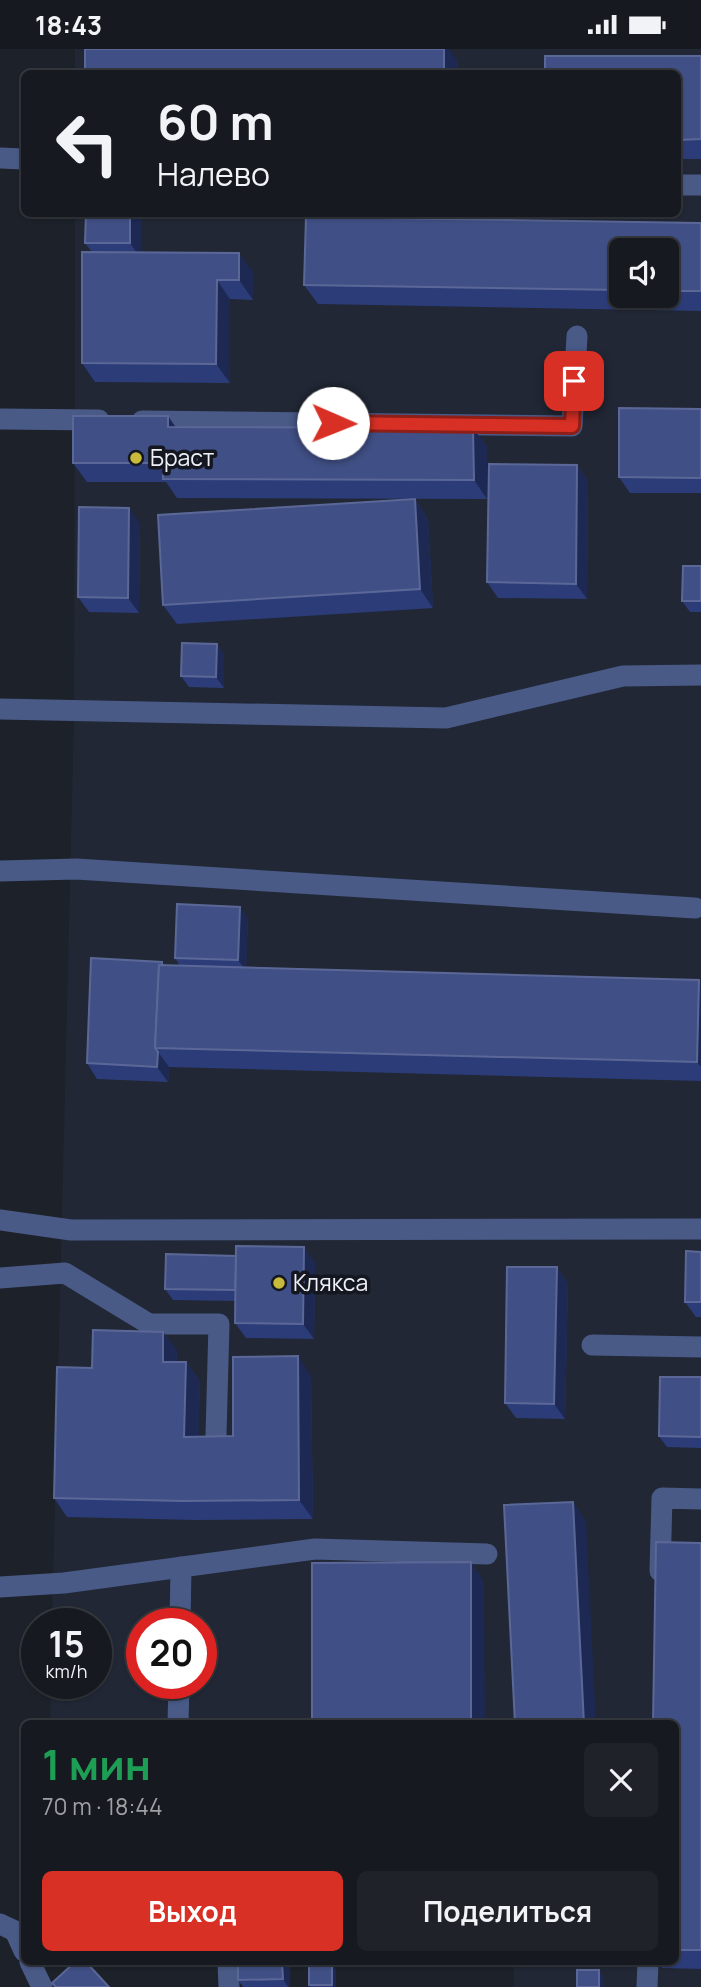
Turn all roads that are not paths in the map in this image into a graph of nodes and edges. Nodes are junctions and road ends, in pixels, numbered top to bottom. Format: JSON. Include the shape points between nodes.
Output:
{"nodes":[{"id":1,"x":0,"y":158,"type":"edge"},
{"id":2,"x":21,"y":159,"type":"edge"},
{"id":3,"x":681,"y":185,"type":"edge"},
{"id":4,"x":701,"y":185,"type":"edge"},
{"id":5,"x":577,"y":336,"type":"dead end"},
{"id":6,"x":0,"y":419,"type":"edge"},
{"id":7,"x":701,"y":675,"type":"edge"},
{"id":8,"x":0,"y":709,"type":"edge"},
{"id":9,"x":0,"y":871,"type":"edge"},
{"id":10,"x":695,"y":908,"type":"dead end"},
{"id":11,"x":0,"y":1220,"type":"edge"},
{"id":12,"x":701,"y":1229,"type":"edge"},
{"id":13,"x":0,"y":1278,"type":"edge"},
{"id":14,"x":592,"y":1345,"type":"dead end"},
{"id":15,"x":701,"y":1347,"type":"edge"},
{"id":16,"x":216,"y":1435,"type":"edge"},
{"id":17,"x":701,"y":1499,"type":"edge"},
{"id":18,"x":487,"y":1554,"type":"dead end"},
{"id":19,"x":181,"y":1567,"type":"junction"},
{"id":20,"x":0,"y":1587,"type":"edge"},
{"id":21,"x":659,"y":1591,"type":"edge"},
{"id":22,"x":180,"y":1608,"type":"edge"},
{"id":23,"x":179,"y":1699,"type":"edge"},
{"id":24,"x":178,"y":1720,"type":"edge"},
{"id":25,"x":0,"y":1924,"type":"edge"},
{"id":26,"x":21,"y":1944,"type":"edge"},
{"id":27,"x":31,"y":1965,"type":"edge"},
{"id":28,"x":228,"y":1965,"type":"edge"},
{"id":29,"x":648,"y":1965,"type":"edge"},
{"id":30,"x":42,"y":1987,"type":"edge"},
{"id":31,"x":229,"y":1987,"type":"edge"},
{"id":32,"x":647,"y":1987,"type":"edge"}],
"edges":[{"from":1,"to":2,"type":"lane"},
{"from":3,"to":4,"type":"lane"},
{"from":5,"to":6,"type":"lane","via":[[572,426]]},
{"from":7,"to":8,"type":"lane","via":[[623,676],[446,718]]},
{"from":9,"to":10,"type":"lane","via":[[76,869]]},
{"from":11,"to":12,"type":"lane","via":[[71,1230]]},
{"from":13,"to":16,"type":"lane","via":[[65,1273],[149,1324],[219,1324]]},
{"from":14,"to":15,"type":"lane"},
{"from":17,"to":21,"type":"lane","via":[[662,1498]]},
{"from":18,"to":19,"type":"lane","via":[[315,1549]]},
{"from":19,"to":20,"type":"lane"},
{"from":19,"to":22,"type":"lane"},
{"from":23,"to":24,"type":"lane"},
{"from":25,"to":26,"type":"lane","via":[[15,1931]]},
{"from":27,"to":30,"type":"lane"},
{"from":28,"to":31,"type":"lane"},
{"from":29,"to":32,"type":"lane"}]}
